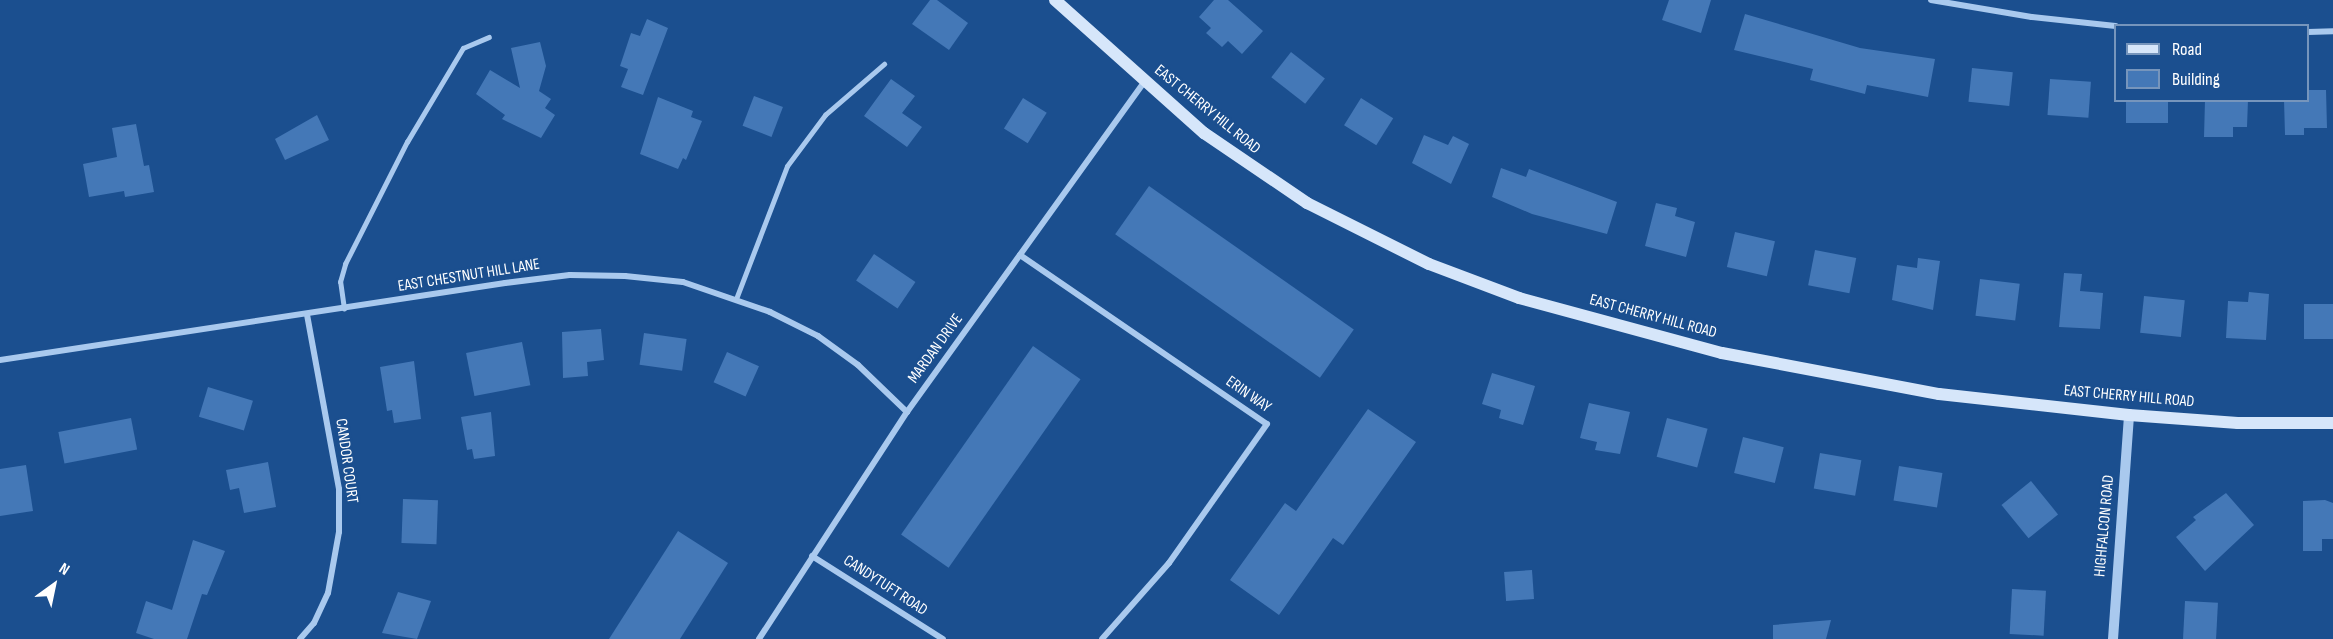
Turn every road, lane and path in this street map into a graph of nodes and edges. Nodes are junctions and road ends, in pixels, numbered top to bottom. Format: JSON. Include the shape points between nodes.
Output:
{"nodes":[{"id":1,"x":1055,"y":0,"type":"edge"},
{"id":2,"x":1931,"y":0,"type":"edge"},
{"id":3,"x":2114,"y":26,"type":"edge"},
{"id":4,"x":2333,"y":31,"type":"edge"},
{"id":5,"x":2309,"y":32,"type":"edge"},
{"id":6,"x":489,"y":37,"type":"dead end"},
{"id":7,"x":884,"y":64,"type":"dead end"},
{"id":8,"x":1145,"y":81,"type":"junction"},
{"id":9,"x":1020,"y":255,"type":"junction"},
{"id":10,"x":736,"y":299,"type":"junction"},
{"id":11,"x":344,"y":309,"type":"junction"},
{"id":12,"x":307,"y":315,"type":"junction"},
{"id":13,"x":0,"y":360,"type":"edge"},
{"id":14,"x":908,"y":412,"type":"junction"},
{"id":15,"x":2129,"y":415,"type":"junction"},
{"id":16,"x":2333,"y":423,"type":"edge"},
{"id":17,"x":812,"y":556,"type":"junction"},
{"id":18,"x":300,"y":639,"type":"edge"},
{"id":19,"x":759,"y":639,"type":"edge"},
{"id":20,"x":943,"y":639,"type":"edge"},
{"id":21,"x":1102,"y":639,"type":"edge"},
{"id":22,"x":2114,"y":639,"type":"edge"}],
"edges":[{"from":1,"to":8,"type":"main road","name":"EAST CHERRY HILL ROAD"},
{"from":2,"to":3,"type":"street"},
{"from":4,"to":5,"type":"street"},
{"from":6,"to":11,"type":"lane","via":[[464,48],[407,142],[345,264],[340,282]]},
{"from":7,"to":10,"type":"lane","via":[[825,115],[787,166]]},
{"from":8,"to":9,"type":"street","name":"MARDAN DRIVE"},
{"from":8,"to":15,"type":"main road","name":"EAST CHERRY HILL ROAD","via":[[1204,133],[1307,203],[1429,264],[1519,298],[1722,353],[1827,375],[1940,394]]},
{"from":9,"to":14,"type":"street","name":"MARDAN DRIVE"},
{"from":9,"to":21,"type":"street","name":"ERIN WAY","via":[[1267,424],[1169,562]]},
{"from":10,"to":11,"type":"street","name":"EAST CHESTNUT HILL LANE","via":[[682,282],[597,274],[517,281]]},
{"from":10,"to":14,"type":"street","name":"EAST CHESTNUT HILL LANE","via":[[818,336],[858,365]]},
{"from":11,"to":12,"type":"street","name":"EAST CHESTNUT HILL LANE"},
{"from":12,"to":13,"type":"street","name":"EAST CHESTNUT HILL LANE"},
{"from":12,"to":18,"type":"street","name":"CANDOR COURT","via":[[339,489],[339,532],[328,593],[314,623]]},
{"from":14,"to":17,"type":"street","name":"MARDAN DRIVE"},
{"from":15,"to":16,"type":"main road","name":"EAST CHERRY HILL ROAD","via":[[2238,423]]},
{"from":15,"to":22,"type":"street","name":"HIGHFALCON ROAD"},
{"from":17,"to":19,"type":"street","name":"MARDAN DRIVE"},
{"from":17,"to":20,"type":"street","name":"CANDYTUFT ROAD"}]}
